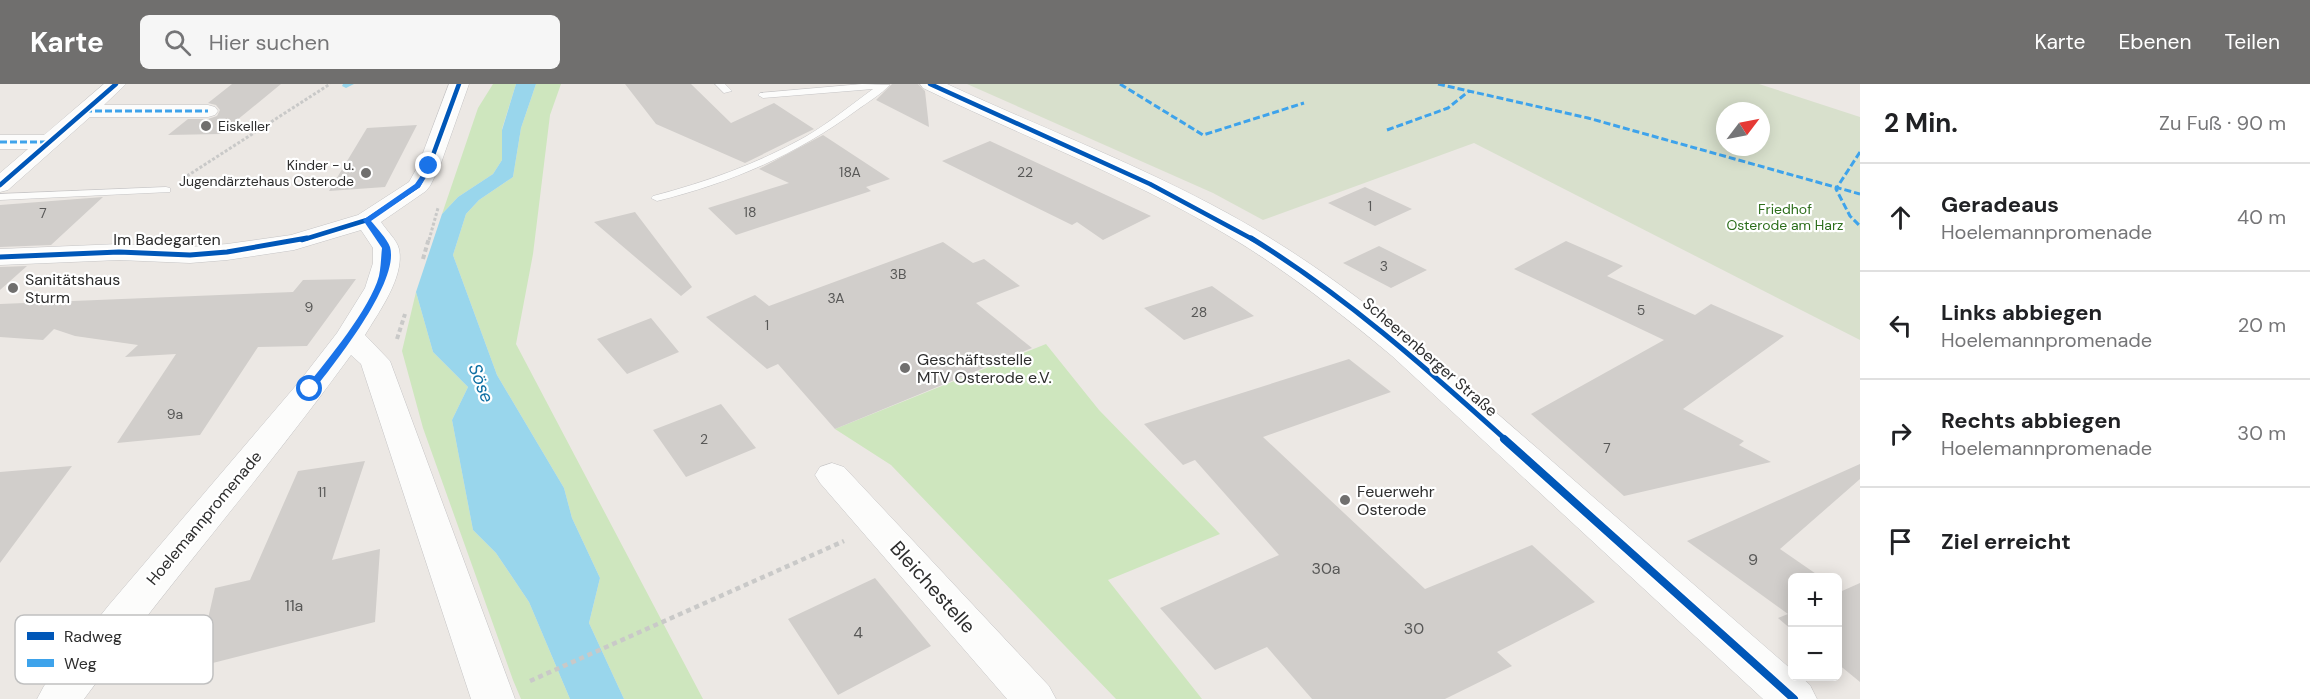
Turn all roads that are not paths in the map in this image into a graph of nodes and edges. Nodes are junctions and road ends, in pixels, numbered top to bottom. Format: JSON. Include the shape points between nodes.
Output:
{"nodes":[{"id":1,"x":116,"y":84,"type":"edge"},
{"id":2,"x":459,"y":84,"type":"edge"},
{"id":3,"x":930,"y":84,"type":"edge"},
{"id":4,"x":888,"y":85,"type":"edge"},
{"id":5,"x":763,"y":95,"type":"dead end"},
{"id":6,"x":85,"y":111,"type":"junction"},
{"id":7,"x":208,"y":111,"type":"dead end"},
{"id":8,"x":0,"y":142,"type":"edge"},
{"id":9,"x":49,"y":142,"type":"junction"},
{"id":10,"x":0,"y":185,"type":"edge"},
{"id":11,"x":166,"y":190,"type":"road end"},
{"id":12,"x":0,"y":197,"type":"edge"},
{"id":13,"x":657,"y":198,"type":"dead end"},
{"id":14,"x":367,"y":220,"type":"junction"},
{"id":15,"x":0,"y":257,"type":"edge"},
{"id":16,"x":349,"y":336,"type":"junction"},
{"id":17,"x":832,"y":475,"type":"dead end"},
{"id":18,"x":124,"y":615,"type":"edge"},
{"id":19,"x":71,"y":684,"type":"edge"},
{"id":20,"x":1782,"y":696,"type":"edge"},
{"id":21,"x":59,"y":699,"type":"edge"},
{"id":22,"x":493,"y":699,"type":"edge"},
{"id":23,"x":1034,"y":699,"type":"edge"}],
"edges":[{"from":1,"to":6,"type":"street"},
{"from":2,"to":14,"type":"street","via":[[418,186]]},
{"from":3,"to":20,"type":"main road","name":"Scheerenberger Straße","via":[[1189,202],[1277,254],[1365,318],[1451,391]]},
{"from":4,"to":5,"type":"lane"},
{"from":4,"to":13,"type":"lane","via":[[812,136],[746,171],[701,188]]},
{"from":6,"to":7,"type":"street"},
{"from":6,"to":9,"type":"street"},
{"from":8,"to":9,"type":"street"},
{"from":9,"to":10,"type":"street"},
{"from":11,"to":12,"type":"lane"},
{"from":14,"to":15,"type":"street","name":"Im Badegarten","via":[[302,240],[227,252]]},
{"from":14,"to":16,"type":"street","name":"Hoelemannpromenade","via":[[386,248],[386,263],[379,288]]},
{"from":16,"to":18,"type":"street","name":"Hoelemannpromenade","via":[[303,398]]},
{"from":16,"to":22,"type":"street","via":[[375,362]]},
{"from":17,"to":23,"type":"street","name":"Bleichestelle"},
{"from":19,"to":21,"type":"street","name":"Hoelemannpromenade"}]}
